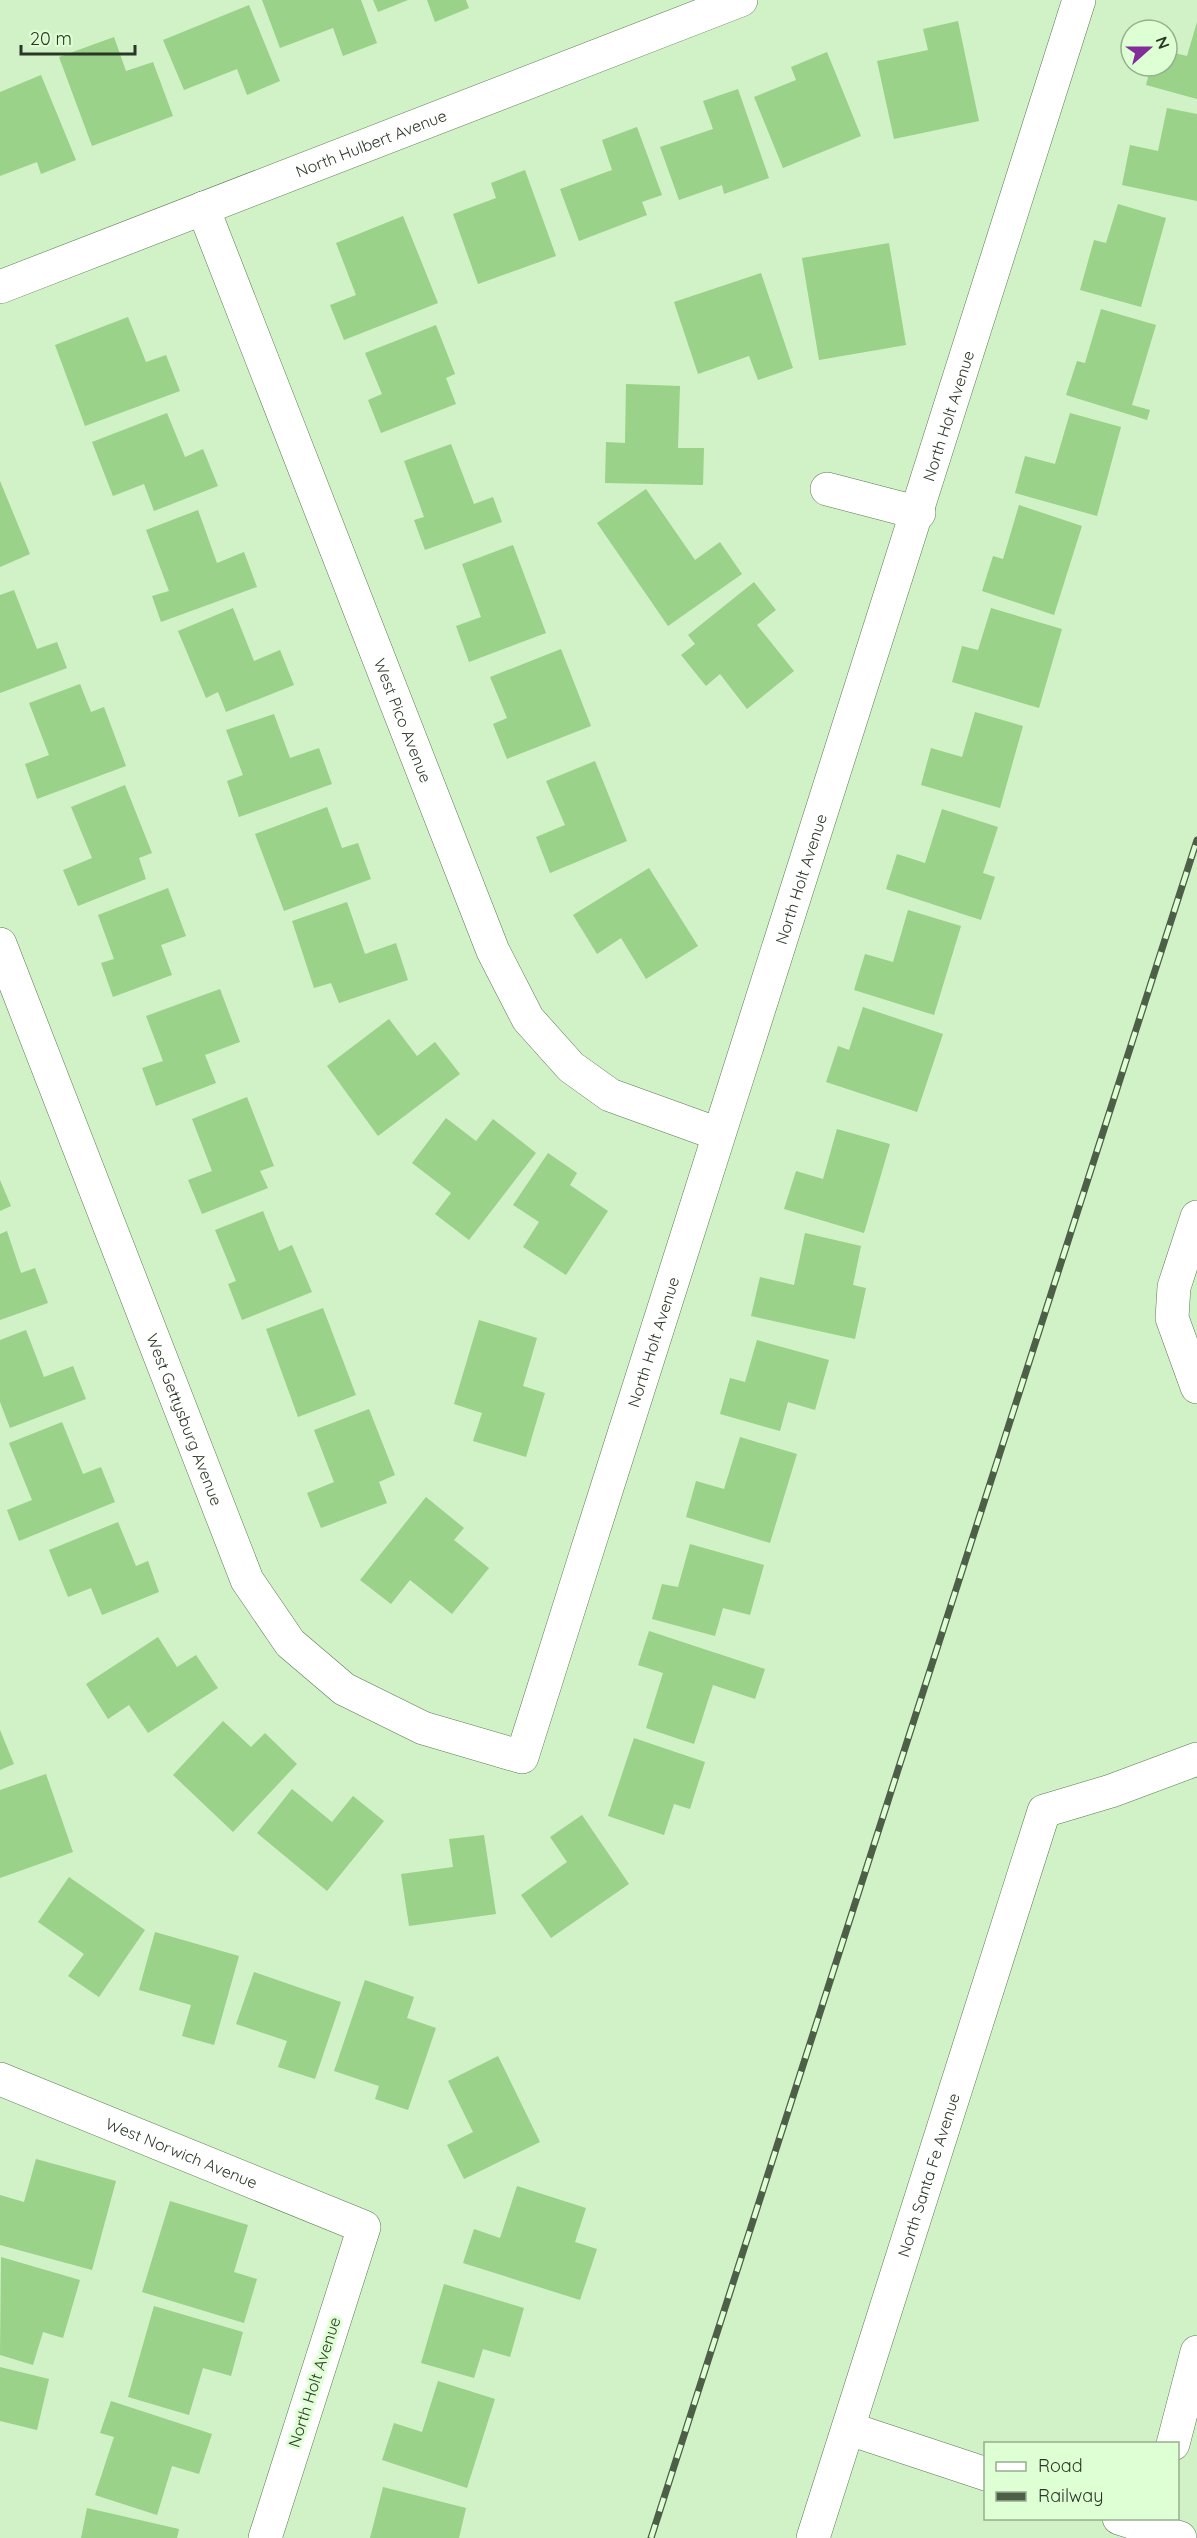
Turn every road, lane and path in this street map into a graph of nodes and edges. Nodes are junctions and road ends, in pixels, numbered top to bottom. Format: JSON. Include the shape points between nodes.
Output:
{"nodes":[{"id":1,"x":741,"y":0,"type":"edge"},
{"id":2,"x":1079,"y":0,"type":"edge"},
{"id":3,"x":203,"y":208,"type":"junction"},
{"id":4,"x":0,"y":287,"type":"edge"},
{"id":5,"x":827,"y":489,"type":"dead end"},
{"id":6,"x":919,"y":513,"type":"junction"},
{"id":7,"x":0,"y":944,"type":"edge"},
{"id":8,"x":718,"y":1134,"type":"junction"},
{"id":9,"x":1197,"y":1217,"type":"edge"},
{"id":10,"x":1197,"y":1387,"type":"edge"},
{"id":11,"x":522,"y":1757,"type":"joint"},
{"id":12,"x":1197,"y":1759,"type":"edge"},
{"id":13,"x":0,"y":2079,"type":"edge"},
{"id":14,"x":364,"y":2227,"type":"joint"},
{"id":15,"x":1197,"y":2352,"type":"edge"},
{"id":16,"x":850,"y":2428,"type":"junction"},
{"id":17,"x":1174,"y":2442,"type":"edge"},
{"id":18,"x":984,"y":2473,"type":"edge"},
{"id":19,"x":1125,"y":2520,"type":"edge"},
{"id":20,"x":1158,"y":2531,"type":"edge"},
{"id":21,"x":265,"y":2538,"type":"edge"},
{"id":22,"x":813,"y":2538,"type":"edge"}],
"edges":[{"from":1,"to":3,"type":"street","name":"North Hulbert Avenue"},
{"from":2,"to":6,"type":"street","name":"North Holt Avenue"},
{"from":3,"to":4,"type":"street","name":"North Hulbert Avenue"},
{"from":3,"to":8,"type":"street","name":"West Pico Avenue","via":[[493,951],[528,1019],[571,1067],[610,1095]]},
{"from":5,"to":6,"type":"street"},
{"from":6,"to":8,"type":"street","name":"North Holt Avenue"},
{"from":7,"to":11,"type":"street","name":"West Gettysburg Avenue","via":[[247,1580],[290,1643],[344,1689],[423,1728]]},
{"from":8,"to":11,"type":"street","name":"North Holt Avenue"},
{"from":9,"to":10,"type":"street","via":[[1174,1287],[1172,1318]]},
{"from":12,"to":16,"type":"street","name":"North Santa Fe Avenue","via":[[1044,1811]]},
{"from":13,"to":14,"type":"street","name":"West Norwich Avenue"},
{"from":14,"to":21,"type":"street","name":"North Holt Avenue"},
{"from":15,"to":17,"type":"street"},
{"from":16,"to":18,"type":"street"},
{"from":16,"to":22,"type":"street","name":"North Santa Fe Avenue"},
{"from":19,"to":20,"type":"street"}]}
